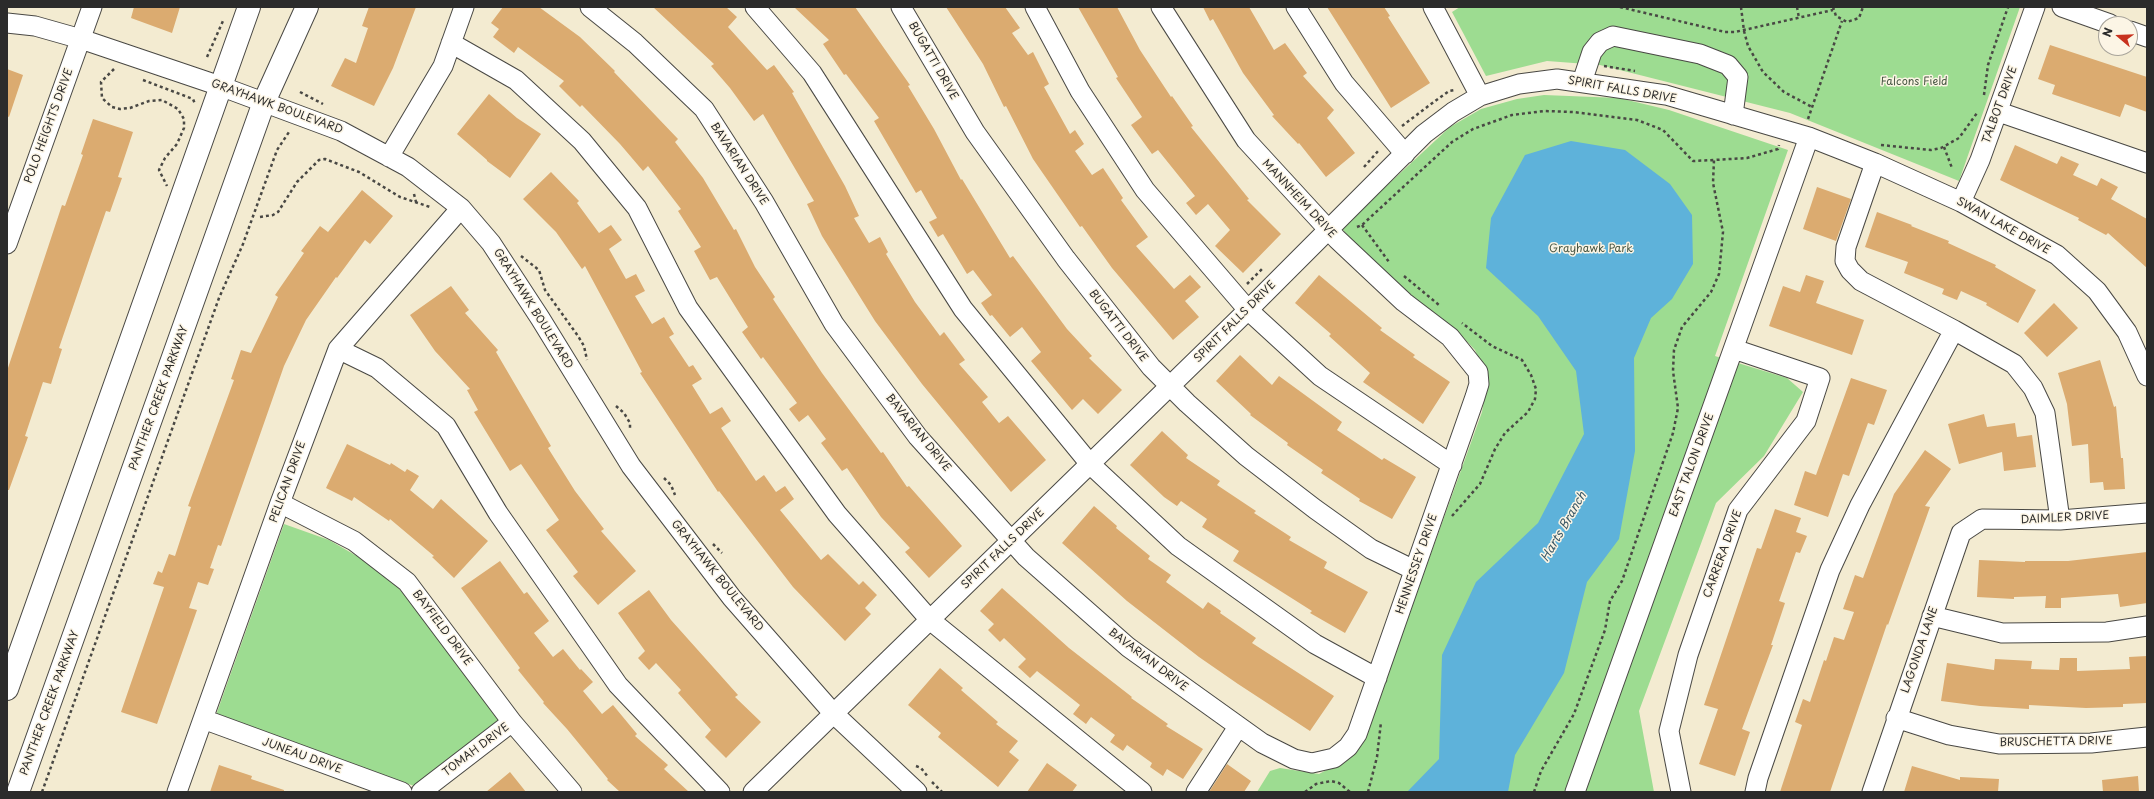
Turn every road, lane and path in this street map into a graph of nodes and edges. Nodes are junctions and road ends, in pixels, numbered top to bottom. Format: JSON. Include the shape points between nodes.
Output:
{"nodes":[{"id":1,"x":92,"y":7,"type":"edge"},
{"id":2,"x":249,"y":7,"type":"edge"},
{"id":3,"x":306,"y":7,"type":"edge"},
{"id":4,"x":464,"y":7,"type":"edge"},
{"id":5,"x":590,"y":7,"type":"edge"},
{"id":6,"x":754,"y":7,"type":"edge"},
{"id":7,"x":901,"y":7,"type":"edge"},
{"id":8,"x":1034,"y":7,"type":"edge"},
{"id":9,"x":1161,"y":7,"type":"edge"},
{"id":10,"x":1296,"y":7,"type":"edge"},
{"id":11,"x":1433,"y":7,"type":"edge"},
{"id":12,"x":1620,"y":7,"type":"edge"},
{"id":13,"x":1741,"y":7,"type":"edge"},
{"id":14,"x":1797,"y":7,"type":"edge"},
{"id":15,"x":1863,"y":7,"type":"edge"},
{"id":16,"x":2008,"y":7,"type":"edge"},
{"id":17,"x":2035,"y":7,"type":"edge"},
{"id":18,"x":2062,"y":7,"type":"edge"},
{"id":19,"x":1833,"y":9,"type":"edge"},
{"id":20,"x":225,"y":14,"type":"dead end"},
{"id":21,"x":1798,"y":18,"type":"junction"},
{"id":22,"x":2098,"y":20,"type":"edge"},
{"id":23,"x":1842,"y":21,"type":"junction"},
{"id":24,"x":7,"y":23,"type":"edge"},
{"id":25,"x":1744,"y":31,"type":"junction"},
{"id":26,"x":80,"y":39,"type":"junction"},
{"id":27,"x":451,"y":42,"type":"junction"},
{"id":28,"x":207,"y":57,"type":"dead end"},
{"id":29,"x":120,"y":72,"type":"dead end"},
{"id":30,"x":142,"y":80,"type":"dead end"},
{"id":31,"x":1582,"y":82,"type":"junction"},
{"id":32,"x":220,"y":86,"type":"junction"},
{"id":33,"x":1480,"y":96,"type":"junction"},
{"id":34,"x":193,"y":99,"type":"dead end"},
{"id":35,"x":1982,"y":101,"type":"dead end"},
{"id":36,"x":264,"y":102,"type":"junction"},
{"id":37,"x":1812,"y":107,"type":"junction"},
{"id":38,"x":1980,"y":107,"type":"dead end"},
{"id":39,"x":1999,"y":112,"type":"junction"},
{"id":40,"x":1733,"y":115,"type":"junction"},
{"id":41,"x":1804,"y":118,"type":"dead end"},
{"id":42,"x":1810,"y":126,"type":"junction"},
{"id":43,"x":1784,"y":130,"type":"junction"},
{"id":44,"x":288,"y":132,"type":"dead end"},
{"id":45,"x":1944,"y":147,"type":"junction"},
{"id":46,"x":1405,"y":154,"type":"junction"},
{"id":47,"x":1877,"y":154,"type":"junction"},
{"id":48,"x":389,"y":157,"type":"junction"},
{"id":49,"x":1714,"y":160,"type":"junction"},
{"id":50,"x":2147,"y":163,"type":"edge"},
{"id":51,"x":1952,"y":168,"type":"dead end"},
{"id":52,"x":169,"y":187,"type":"dead end"},
{"id":53,"x":1961,"y":202,"type":"junction"},
{"id":54,"x":434,"y":208,"type":"dead end"},
{"id":55,"x":461,"y":208,"type":"junction"},
{"id":56,"x":260,"y":217,"type":"dead end"},
{"id":57,"x":11,"y":222,"type":"edge"},
{"id":58,"x":1362,"y":225,"type":"dead end"},
{"id":59,"x":1328,"y":229,"type":"junction"},
{"id":60,"x":7,"y":244,"type":"edge"},
{"id":61,"x":516,"y":250,"type":"dead end"},
{"id":62,"x":1248,"y":310,"type":"junction"},
{"id":63,"x":1954,"y":330,"type":"junction"},
{"id":64,"x":1734,"y":348,"type":"junction"},
{"id":65,"x":338,"y":349,"type":"junction"},
{"id":66,"x":1472,"y":361,"type":"joint"},
{"id":67,"x":590,"y":366,"type":"dead end"},
{"id":68,"x":2147,"y":376,"type":"edge"},
{"id":69,"x":1170,"y":386,"type":"junction"},
{"id":70,"x":611,"y":402,"type":"dead end"},
{"id":71,"x":633,"y":435,"type":"dead end"},
{"id":72,"x":1090,"y":464,"type":"junction"},
{"id":73,"x":1452,"y":465,"type":"junction"},
{"id":74,"x":661,"y":476,"type":"dead end"},
{"id":75,"x":676,"y":501,"type":"dead end"},
{"id":76,"x":280,"y":503,"type":"junction"},
{"id":77,"x":2147,"y":513,"type":"edge"},
{"id":78,"x":1982,"y":518,"type":"joint"},
{"id":79,"x":2060,"y":520,"type":"junction"},
{"id":80,"x":710,"y":541,"type":"dead end"},
{"id":81,"x":1011,"y":541,"type":"junction"},
{"id":82,"x":724,"y":558,"type":"dead end"},
{"id":83,"x":1414,"y":570,"type":"junction"},
{"id":84,"x":1932,"y":616,"type":"junction"},
{"id":85,"x":930,"y":620,"type":"junction"},
{"id":86,"x":2147,"y":626,"type":"edge"},
{"id":87,"x":1377,"y":678,"type":"junction"},
{"id":88,"x":7,"y":689,"type":"edge"},
{"id":89,"x":834,"y":714,"type":"junction"},
{"id":90,"x":1896,"y":718,"type":"junction"},
{"id":91,"x":203,"y":719,"type":"junction"},
{"id":92,"x":512,"y":722,"type":"junction"},
{"id":93,"x":1238,"y":727,"type":"junction"},
{"id":94,"x":2147,"y":737,"type":"edge"},
{"id":95,"x":1334,"y":758,"type":"joint"},
{"id":96,"x":18,"y":792,"type":"edge"},
{"id":97,"x":42,"y":792,"type":"edge"},
{"id":98,"x":177,"y":792,"type":"edge"},
{"id":99,"x":402,"y":792,"type":"edge"},
{"id":100,"x":421,"y":792,"type":"edge"},
{"id":101,"x":572,"y":792,"type":"edge"},
{"id":102,"x":720,"y":792,"type":"edge"},
{"id":103,"x":753,"y":792,"type":"edge"},
{"id":104,"x":917,"y":792,"type":"edge"},
{"id":105,"x":1142,"y":792,"type":"edge"},
{"id":106,"x":1196,"y":792,"type":"edge"},
{"id":107,"x":1305,"y":792,"type":"edge"},
{"id":108,"x":1350,"y":792,"type":"edge"},
{"id":109,"x":1534,"y":792,"type":"edge"},
{"id":110,"x":1575,"y":792,"type":"edge"},
{"id":111,"x":1680,"y":792,"type":"edge"},
{"id":112,"x":1755,"y":792,"type":"edge"},
{"id":113,"x":1872,"y":792,"type":"edge"}],
"edges":[{"from":1,"to":26,"type":"street","name":"POLO HEIGHTS DRIVE"},
{"from":2,"to":32,"type":"main road"},
{"from":3,"to":36,"type":"main road","name":"PANTHER CREEK PARKWAY"},
{"from":4,"to":27,"type":"street"},
{"from":5,"to":81,"type":"street","name":"BAVARIAN DRIVE","via":[[635,43],[704,109],[764,202],[834,324],[918,437]]},
{"from":6,"to":72,"type":"street","via":[[812,73],[963,309]]},
{"from":7,"to":69,"type":"street","name":"BUGATTI DRIVE","via":[[975,132],[1121,331]]},
{"from":8,"to":62,"type":"street","via":[[1080,91],[1145,190]]},
{"from":9,"to":59,"type":"street","name":"MANNHEIM DRIVE","via":[[1246,140]]},
{"from":10,"to":46,"type":"street","via":[[1344,83]]},
{"from":11,"to":33,"type":"street"},
{"from":12,"to":25,"type":"path","via":[[1725,32]]},
{"from":13,"to":25,"type":"path"},
{"from":14,"to":21,"type":"path"},
{"from":15,"to":23,"type":"path","via":[[1862,14],[1856,20]]},
{"from":16,"to":35,"type":"path","via":[[1988,65]]},
{"from":17,"to":39,"type":"street","name":"TALBOT DRIVE"},
{"from":18,"to":22,"type":"street"},
{"from":19,"to":21,"type":"path"},
{"from":19,"to":23,"type":"path"},
{"from":20,"to":28,"type":"path"},
{"from":21,"to":25,"type":"path"},
{"from":23,"to":37,"type":"path"},
{"from":24,"to":26,"type":"street","name":"GRAYHAWK BOULEVARD","via":[[35,26]]},
{"from":25,"to":37,"type":"path","via":[[1755,59],[1773,83],[1790,96]]},
{"from":26,"to":32,"type":"street","name":"GRAYHAWK BOULEVARD"},
{"from":26,"to":57,"type":"street","name":"POLO HEIGHTS DRIVE"},
{"from":27,"to":48,"type":"street","via":[[443,66]]},
{"from":27,"to":85,"type":"street","via":[[516,80],[582,141],[637,208],[688,308],[832,507]]},
{"from":29,"to":52,"type":"path","via":[[113,69],[101,82],[102,98],[112,107],[125,108],[149,100],[162,100],[178,109],[184,119],[184,128],[177,144],[159,170],[164,184]]},
{"from":30,"to":34,"type":"path"},
{"from":31,"to":33,"type":"street","name":"SPIRIT FALLS DRIVE","via":[[1557,79],[1519,84]]},
{"from":31,"to":40,"type":"street","name":"SPIRIT FALLS DRIVE","via":[[1666,96]]},
{"from":31,"to":40,"type":"street","via":[[1592,52],[1600,42],[1613,36],[1700,54],[1728,65],[1738,77]]},
{"from":32,"to":36,"type":"street","name":"GRAYHAWK BOULEVARD"},
{"from":32,"to":88,"type":"main road"},
{"from":33,"to":46,"type":"street","name":"SPIRIT FALLS DRIVE","via":[[1424,134]]},
{"from":36,"to":48,"type":"street","name":"GRAYHAWK BOULEVARD","via":[[341,130]]},
{"from":36,"to":96,"type":"main road","name":"PANTHER CREEK PARKWAY"},
{"from":37,"to":42,"type":"path"},
{"from":38,"to":45,"type":"path","via":[[1974,120],[1959,138]]},
{"from":39,"to":50,"type":"street"},
{"from":39,"to":53,"type":"street","name":"TALBOT DRIVE"},
{"from":40,"to":43,"type":"street","name":"SPIRIT FALLS DRIVE"},
{"from":41,"to":42,"type":"path"},
{"from":42,"to":43,"type":"street","name":"SPIRIT FALLS DRIVE"},
{"from":42,"to":47,"type":"street","name":"SWAN LAKE DRIVE"},
{"from":42,"to":64,"type":"street","name":"EAST TALON DRIVE"},
{"from":43,"to":49,"type":"path","via":[[1778,150],[1748,158]]},
{"from":44,"to":97,"type":"path","via":[[277,150],[243,244],[219,298]]},
{"from":45,"to":47,"type":"path","via":[[1930,150],[1893,148]]},
{"from":45,"to":51,"type":"path"},
{"from":46,"to":59,"type":"street","name":"SPIRIT FALLS DRIVE"},
{"from":47,"to":53,"type":"street","name":"SWAN LAKE DRIVE"},
{"from":47,"to":63,"type":"street","via":[[1846,247],[1845,261],[1861,281]]},
{"from":48,"to":55,"type":"street","name":"GRAYHAWK BOULEVARD","via":[[408,167]]},
{"from":49,"to":58,"type":"path","via":[[1693,160],[1663,130],[1637,120],[1573,112],[1544,111],[1512,115],[1474,128],[1452,142]]},
{"from":49,"to":109,"type":"path","via":[[1713,183],[1723,232],[1719,274],[1711,292],[1682,327],[1674,350],[1673,371],[1678,408],[1673,433],[1622,581],[1610,601],[1606,630],[1574,714],[1542,771]]},
{"from":53,"to":68,"type":"street","name":"SWAN LAKE DRIVE","via":[[2057,255],[2097,291],[2127,332]]},
{"from":54,"to":56,"type":"path","via":[[400,198],[359,172],[325,159],[318,160],[296,182],[278,212]]},
{"from":55,"to":65,"type":"street","name":"PELICAN DRIVE"},
{"from":55,"to":89,"type":"street","name":"GRAYHAWK BOULEVARD","via":[[491,243],[631,466],[732,598]]},
{"from":57,"to":60,"type":"street","name":"POLO HEIGHTS DRIVE"},
{"from":59,"to":62,"type":"street","name":"SPIRIT FALLS DRIVE"},
{"from":59,"to":66,"type":"street","name":"MANNHEIM DRIVE","via":[[1404,302],[1450,337]]},
{"from":61,"to":67,"type":"path","via":[[539,270],[545,290],[581,341]]},
{"from":62,"to":69,"type":"street","name":"SPIRIT FALLS DRIVE"},
{"from":62,"to":73,"type":"street","via":[[1320,376]]},
{"from":63,"to":79,"type":"street","via":[[2014,364],[2034,388],[2044,413]]},
{"from":63,"to":112,"type":"street","via":[[1860,505],[1830,570]]},
{"from":64,"to":110,"type":"street","name":"EAST TALON DRIVE"},
{"from":64,"to":111,"type":"street","name":"CARRERA DRIVE","via":[[1820,378],[1806,421],[1738,510],[1688,655],[1669,731]]},
{"from":65,"to":76,"type":"street","name":"PELICAN DRIVE"},
{"from":65,"to":102,"type":"street","via":[[377,368],[446,426],[498,514],[618,685]]},
{"from":66,"to":73,"type":"street","name":"HENNESSEY DRIVE","via":[[1478,372],[1479,384]]},
{"from":69,"to":72,"type":"street","name":"SPIRIT FALLS DRIVE"},
{"from":69,"to":83,"type":"street","name":"BUGATTI DRIVE","via":[[1246,456],[1315,509],[1371,549]]},
{"from":70,"to":71,"type":"path","via":[[624,413]]},
{"from":72,"to":81,"type":"street","name":"SPIRIT FALLS DRIVE"},
{"from":72,"to":87,"type":"street","via":[[1178,546],[1314,644]]},
{"from":73,"to":83,"type":"street","name":"HENNESSEY DRIVE"},
{"from":74,"to":75,"type":"path","via":[[671,485]]},
{"from":76,"to":91,"type":"street","name":"PELICAN DRIVE"},
{"from":76,"to":92,"type":"street","name":"BAYFIELD DRIVE","via":[[354,541],[407,582]]},
{"from":77,"to":79,"type":"street","name":"DAIMLER DRIVE"},
{"from":78,"to":79,"type":"street","name":"DAIMLER DRIVE"},
{"from":78,"to":84,"type":"street","name":"LAGONDA LANE","via":[[1961,533]]},
{"from":80,"to":82,"type":"path"},
{"from":81,"to":85,"type":"street","name":"SPIRIT FALLS DRIVE"},
{"from":81,"to":93,"type":"street","name":"BAVARIAN DRIVE","via":[[1128,647]]},
{"from":83,"to":87,"type":"street","name":"HENNESSEY DRIVE"},
{"from":84,"to":86,"type":"street","via":[[2002,633],[2107,632]]},
{"from":84,"to":90,"type":"street","name":"LAGONDA LANE"},
{"from":85,"to":89,"type":"street","name":"SPIRIT FALLS DRIVE"},
{"from":85,"to":105,"type":"street"},
{"from":87,"to":95,"type":"street","name":"HENNESSEY DRIVE","via":[[1357,734],[1348,747]]},
{"from":89,"to":103,"type":"street","name":"SPIRIT FALLS DRIVE"},
{"from":89,"to":104,"type":"street","name":"GRAYHAWK BOULEVARD"},
{"from":90,"to":94,"type":"street","name":"BRUSCHETTA DRIVE","via":[[1949,735],[1999,744],[2092,743]]},
{"from":90,"to":113,"type":"street","name":"LAGONDA LANE"},
{"from":91,"to":98,"type":"street","name":"PELICAN DRIVE"},
{"from":91,"to":99,"type":"street","name":"JUNEAU DRIVE"},
{"from":92,"to":100,"type":"street","name":"TOMAH DRIVE"},
{"from":92,"to":101,"type":"street","name":"BAYFIELD DRIVE"},
{"from":93,"to":95,"type":"street","name":"BAVARIAN DRIVE","via":[[1294,759],[1312,763]]},
{"from":93,"to":106,"type":"street"},
{"from":107,"to":108,"type":"path","via":[[1316,784],[1331,781],[1339,783]]}]}
